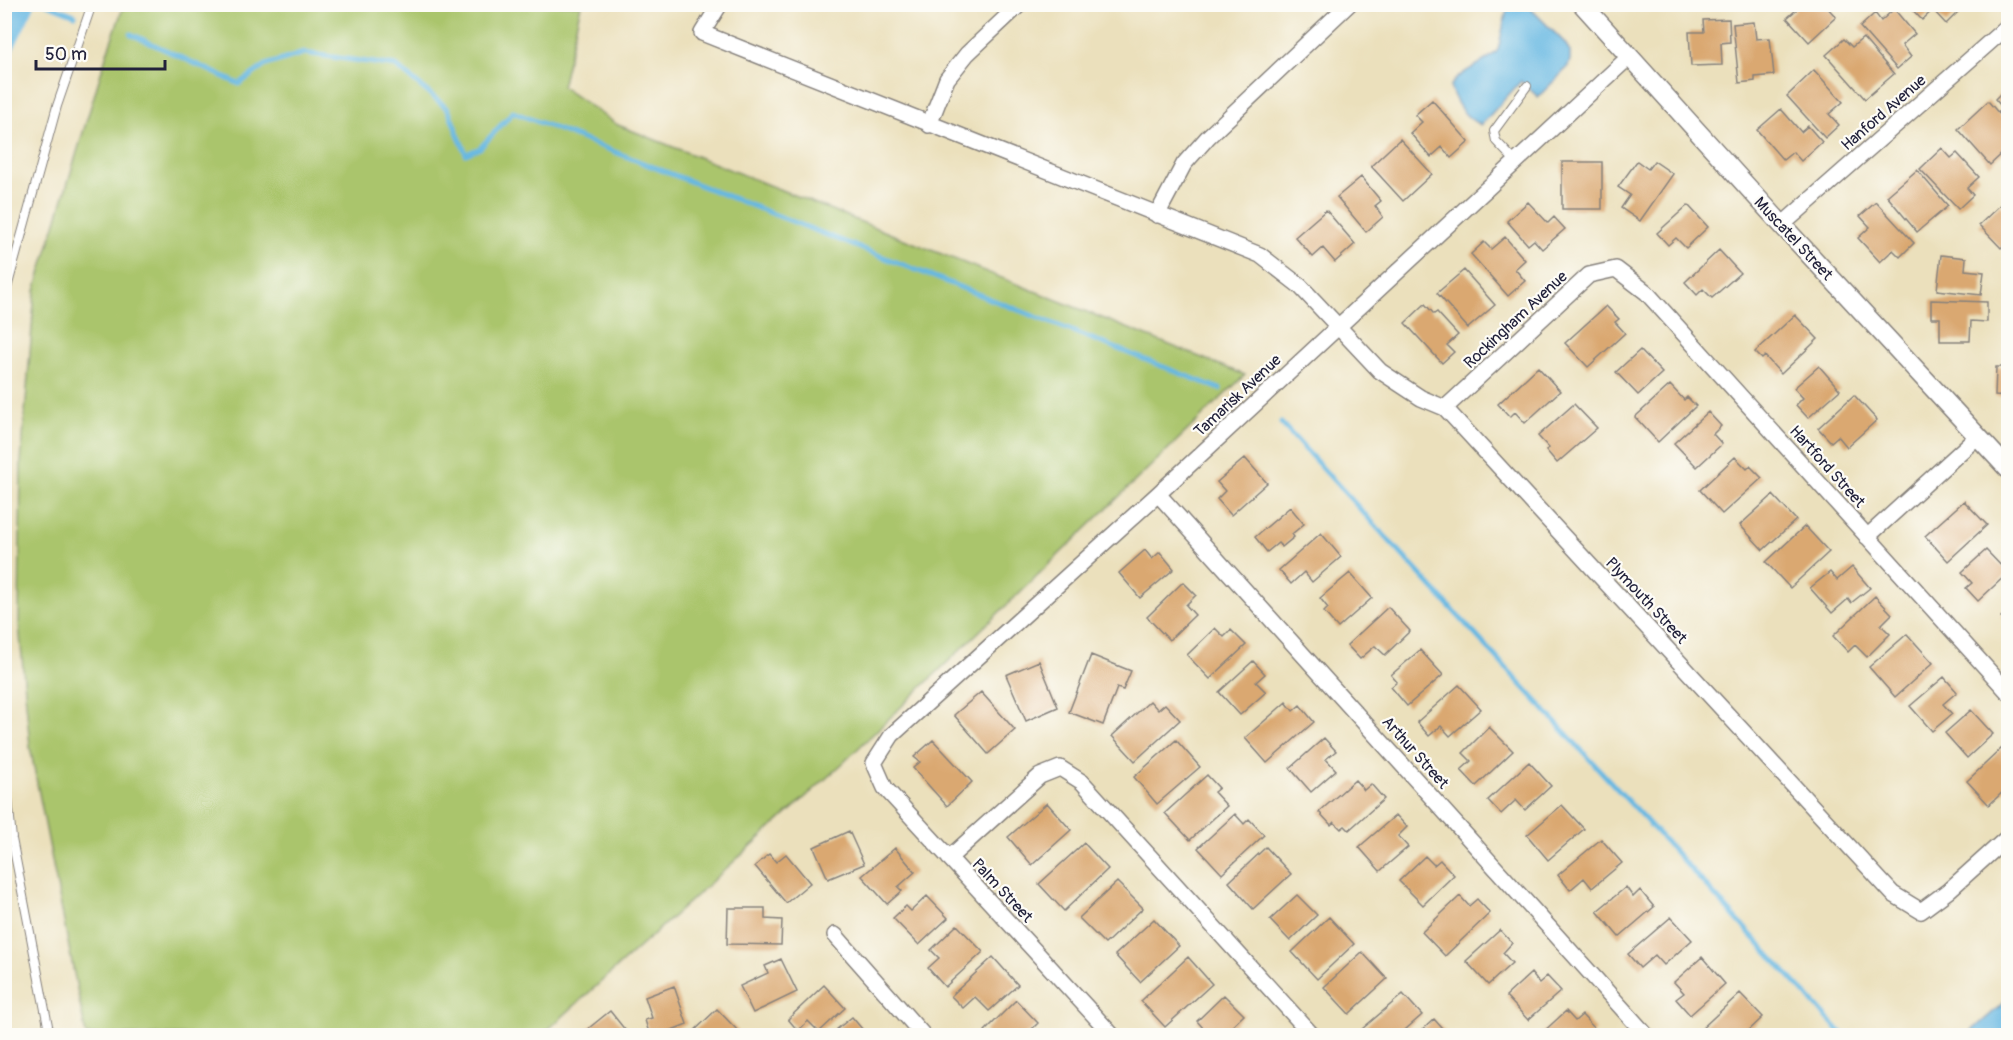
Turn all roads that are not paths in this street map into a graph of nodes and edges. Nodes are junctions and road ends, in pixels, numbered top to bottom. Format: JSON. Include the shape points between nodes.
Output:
{"nodes":[{"id":1,"x":92,"y":4,"type":"edge"},
{"id":2,"x":720,"y":4,"type":"edge"},
{"id":3,"x":1020,"y":4,"type":"edge"},
{"id":4,"x":1348,"y":4,"type":"edge"},
{"id":5,"x":1582,"y":4,"type":"edge"},
{"id":6,"x":2008,"y":26,"type":"edge"},
{"id":7,"x":1629,"y":57,"type":"junction"},
{"id":8,"x":1527,"y":86,"type":"dead end"},
{"id":9,"x":929,"y":125,"type":"junction"},
{"id":10,"x":1515,"y":161,"type":"junction"},
{"id":11,"x":1157,"y":215,"type":"junction"},
{"id":12,"x":1782,"y":225,"type":"junction"},
{"id":13,"x":1616,"y":269,"type":"joint"},
{"id":14,"x":4,"y":299,"type":"edge"},
{"id":15,"x":1337,"y":326,"type":"junction"},
{"id":16,"x":1445,"y":408,"type":"junction"},
{"id":17,"x":1978,"y":436,"type":"junction"},
{"id":18,"x":2008,"y":470,"type":"edge"},
{"id":19,"x":1158,"y":494,"type":"junction"},
{"id":20,"x":1868,"y":537,"type":"junction"},
{"id":21,"x":2008,"y":692,"type":"edge"},
{"id":22,"x":4,"y":758,"type":"edge"},
{"id":23,"x":874,"y":763,"type":"joint"},
{"id":24,"x":2008,"y":837,"type":"edge"},
{"id":25,"x":949,"y":858,"type":"junction"},
{"id":26,"x":835,"y":935,"type":"dead end"},
{"id":27,"x":50,"y":1035,"type":"edge"},
{"id":28,"x":924,"y":1035,"type":"edge"},
{"id":29,"x":1113,"y":1035,"type":"edge"},
{"id":30,"x":1313,"y":1035,"type":"edge"},
{"id":31,"x":1647,"y":1035,"type":"edge"}],
"edges":[{"from":1,"to":14,"type":"lane","via":[[57,106]]},
{"from":2,"to":9,"type":"street","name":"Plymouth Street","via":[[702,33]]},
{"from":3,"to":9,"type":"street","via":[[967,54],[947,79]]},
{"from":4,"to":11,"type":"street","via":[[1208,136],[1184,164]]},
{"from":5,"to":7,"type":"street","name":"Muscatel Street"},
{"from":6,"to":12,"type":"street","name":"Hanford Avenue"},
{"from":7,"to":10,"type":"street","name":"Tamarisk Avenue"},
{"from":7,"to":12,"type":"street","name":"Muscatel Street"},
{"from":8,"to":10,"type":"lane","via":[[1494,131],[1496,141]]},
{"from":9,"to":11,"type":"street","name":"Plymouth Street"},
{"from":10,"to":15,"type":"street","name":"Tamarisk Avenue"},
{"from":11,"to":15,"type":"street","name":"Plymouth Street","via":[[1260,255],[1300,286]]},
{"from":12,"to":17,"type":"street","name":"Muscatel Street"},
{"from":13,"to":16,"type":"street","name":"Rockingham Avenue","via":[[1588,275]]},
{"from":13,"to":20,"type":"street","name":"Hartford Street","via":[[1646,292]]},
{"from":15,"to":16,"type":"street","name":"Plymouth Street","via":[[1380,371],[1421,398]]},
{"from":15,"to":19,"type":"street","name":"Tamarisk Avenue"},
{"from":16,"to":24,"type":"street","name":"Plymouth Street","via":[[1893,894],[1921,911]]},
{"from":17,"to":18,"type":"street","name":"Muscatel Street"},
{"from":17,"to":20,"type":"street"},
{"from":19,"to":23,"type":"street","name":"Tamarisk Avenue","via":[[892,735]]},
{"from":19,"to":31,"type":"street","name":"Arthur Street"},
{"from":20,"to":21,"type":"street","name":"Hartford Street"},
{"from":22,"to":27,"type":"lane","via":[[12,839]]},
{"from":23,"to":25,"type":"street","name":"Palm Street","via":[[885,788]]},
{"from":25,"to":29,"type":"street","name":"Palm Street"},
{"from":25,"to":30,"type":"street","via":[[1040,776],[1060,768],[1082,782]]},
{"from":26,"to":28,"type":"street"}]}
